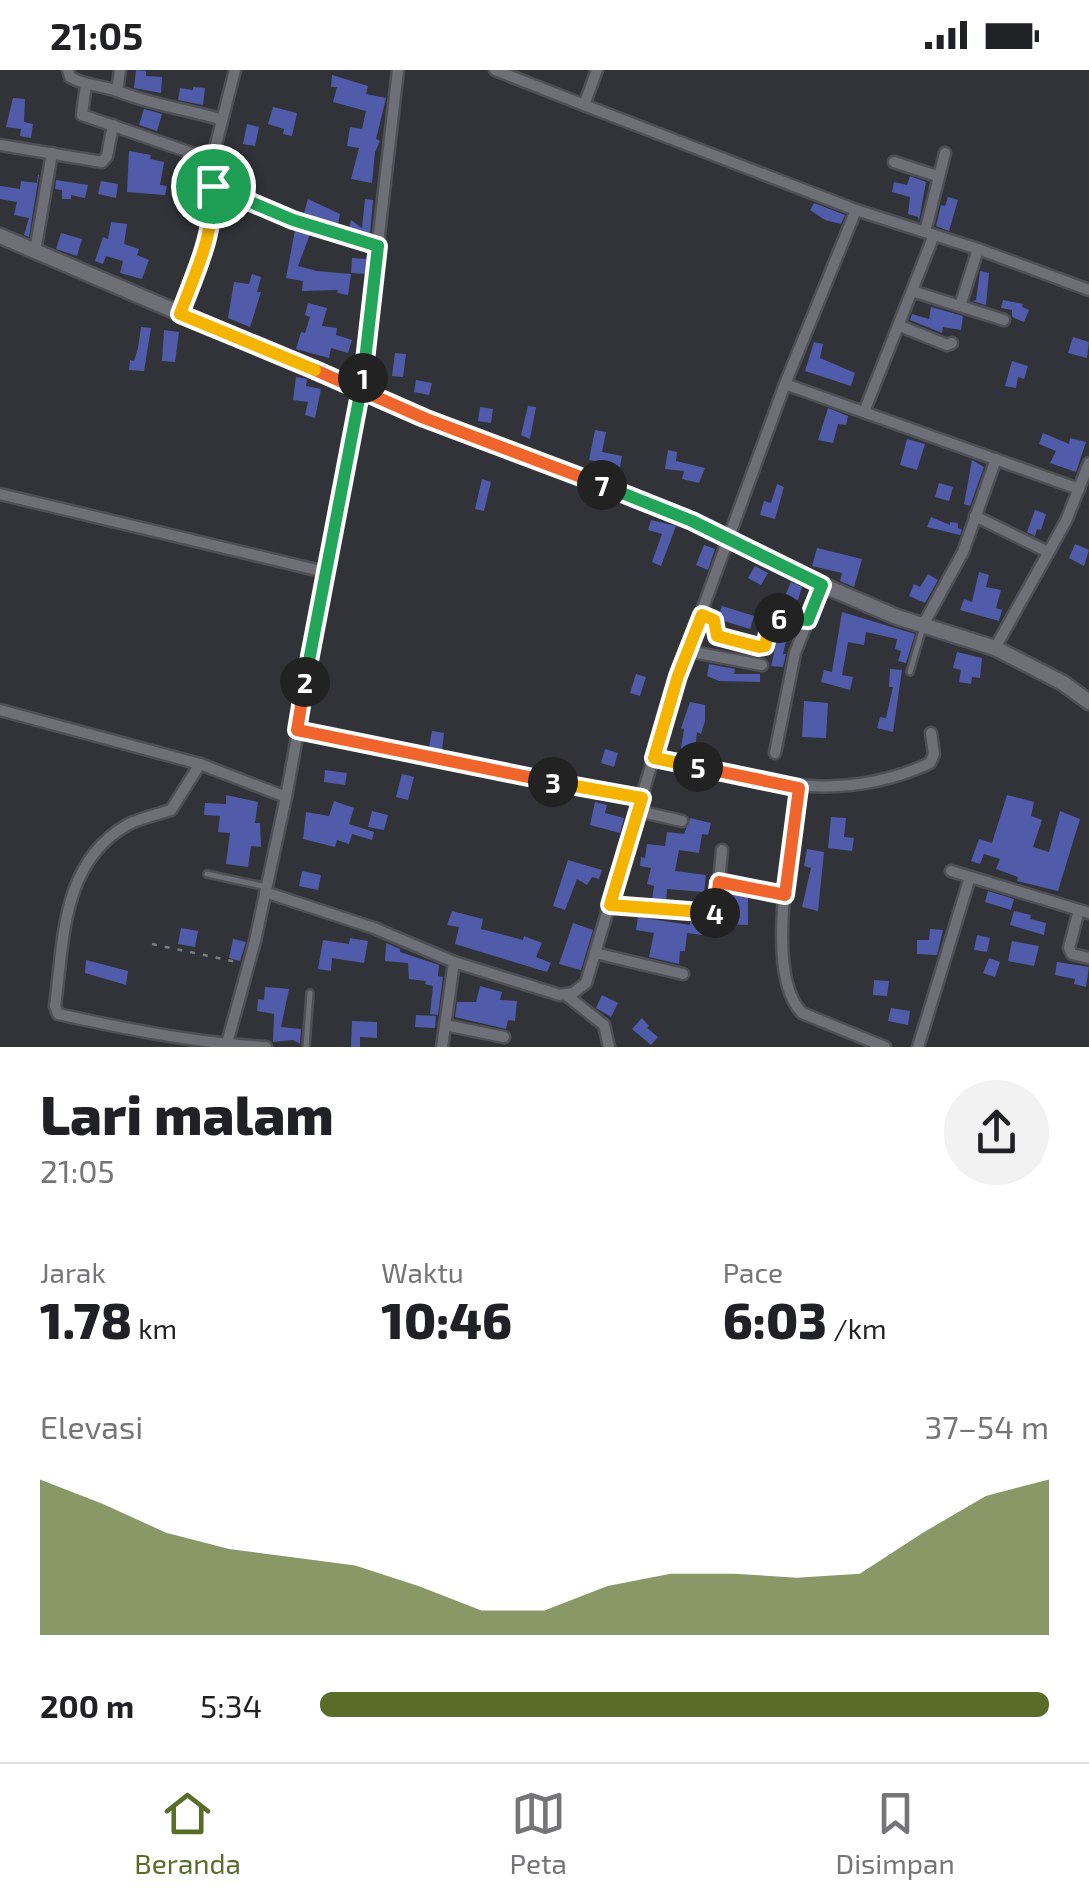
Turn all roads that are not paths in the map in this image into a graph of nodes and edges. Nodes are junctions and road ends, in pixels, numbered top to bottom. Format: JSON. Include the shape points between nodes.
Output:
{"nodes":[{"id":1,"x":68,"y":70,"type":"edge"},
{"id":2,"x":120,"y":70,"type":"edge"},
{"id":3,"x":234,"y":70,"type":"edge"},
{"id":4,"x":398,"y":70,"type":"edge"},
{"id":5,"x":495,"y":70,"type":"edge"},
{"id":6,"x":597,"y":70,"type":"edge"},
{"id":7,"x":86,"y":84,"type":"junction"},
{"id":8,"x":117,"y":91,"type":"junction"},
{"id":9,"x":584,"y":104,"type":"junction"},
{"id":10,"x":220,"y":118,"type":"junction"},
{"id":11,"x":113,"y":125,"type":"junction"},
{"id":12,"x":0,"y":145,"type":"edge"},
{"id":13,"x":52,"y":153,"type":"junction"},
{"id":14,"x":946,"y":153,"type":"dead end"},
{"id":15,"x":212,"y":160,"type":"junction"},
{"id":16,"x":894,"y":162,"type":"dead end"},
{"id":17,"x":937,"y":176,"type":"junction"},
{"id":18,"x":213,"y":186,"type":"junction"},
{"id":19,"x":856,"y":210,"type":"junction"},
{"id":20,"x":930,"y":234,"type":"junction"},
{"id":21,"x":0,"y":236,"type":"edge"},
{"id":22,"x":378,"y":246,"type":"junction"},
{"id":23,"x":978,"y":249,"type":"junction"},
{"id":24,"x":34,"y":251,"type":"junction"},
{"id":25,"x":1089,"y":290,"type":"edge"},
{"id":26,"x":912,"y":292,"type":"junction"},
{"id":27,"x":960,"y":306,"type":"junction"},
{"id":28,"x":180,"y":314,"type":"junction"},
{"id":29,"x":1004,"y":320,"type":"dead end"},
{"id":30,"x":900,"y":326,"type":"junction"},
{"id":31,"x":952,"y":344,"type":"dead end"},
{"id":32,"x":786,"y":384,"type":"junction"},
{"id":33,"x":362,"y":390,"type":"junction"},
{"id":34,"x":864,"y":412,"type":"junction"},
{"id":35,"x":996,"y":459,"type":"junction"},
{"id":36,"x":1089,"y":462,"type":"edge"},
{"id":37,"x":1080,"y":489,"type":"junction"},
{"id":38,"x":0,"y":494,"type":"edge"},
{"id":39,"x":976,"y":516,"type":"junction"},
{"id":40,"x":730,"y":540,"type":"junction"},
{"id":41,"x":1048,"y":552,"type":"junction"},
{"id":42,"x":325,"y":572,"type":"junction"},
{"id":43,"x":822,"y":585,"type":"junction"},
{"id":44,"x":702,"y":615,"type":"junction"},
{"id":45,"x":808,"y":620,"type":"junction"},
{"id":46,"x":923,"y":626,"type":"junction"},
{"id":47,"x":995,"y":648,"type":"junction"},
{"id":48,"x":687,"y":652,"type":"junction"},
{"id":49,"x":762,"y":665,"type":"dead end"},
{"id":50,"x":910,"y":672,"type":"dead end"},
{"id":51,"x":1089,"y":702,"type":"edge"},
{"id":52,"x":0,"y":710,"type":"edge"},
{"id":53,"x":297,"y":730,"type":"junction"},
{"id":54,"x":931,"y":733,"type":"dead end"},
{"id":55,"x":776,"y":753,"type":"dead end"},
{"id":56,"x":654,"y":758,"type":"junction"},
{"id":57,"x":200,"y":764,"type":"junction"},
{"id":58,"x":799,"y":788,"type":"junction"},
{"id":59,"x":286,"y":797,"type":"junction"},
{"id":60,"x":642,"y":798,"type":"junction"},
{"id":61,"x":638,"y":811,"type":"junction"},
{"id":62,"x":682,"y":820,"type":"dead end"},
{"id":63,"x":722,"y":850,"type":"dead end"},
{"id":64,"x":952,"y":871,"type":"dead end"},
{"id":65,"x":207,"y":874,"type":"dead end"},
{"id":66,"x":970,"y":876,"type":"junction"},
{"id":67,"x":719,"y":882,"type":"junction"},
{"id":68,"x":266,"y":890,"type":"junction"},
{"id":69,"x":785,"y":895,"type":"junction"},
{"id":70,"x":610,"y":905,"type":"junction"},
{"id":71,"x":1084,"y":912,"type":"edge"},
{"id":72,"x":595,"y":954,"type":"junction"},
{"id":73,"x":1089,"y":958,"type":"edge"},
{"id":74,"x":454,"y":962,"type":"junction"},
{"id":75,"x":683,"y":974,"type":"dead end"},
{"id":76,"x":310,"y":993,"type":"dead end"},
{"id":77,"x":566,"y":995,"type":"junction"},
{"id":78,"x":445,"y":1025,"type":"junction"},
{"id":79,"x":504,"y":1037,"type":"dead end"},
{"id":80,"x":227,"y":1046,"type":"edge"},
{"id":81,"x":266,"y":1047,"type":"edge"},
{"id":82,"x":306,"y":1047,"type":"edge"},
{"id":83,"x":442,"y":1047,"type":"edge"},
{"id":84,"x":609,"y":1047,"type":"edge"},
{"id":85,"x":885,"y":1047,"type":"edge"},
{"id":86,"x":918,"y":1047,"type":"edge"}],
"edges":[{"from":1,"to":7,"type":"street","via":[[70,78]]},
{"from":2,"to":8,"type":"street"},
{"from":3,"to":10,"type":"street"},
{"from":4,"to":22,"type":"street"},
{"from":5,"to":9,"type":"street"},
{"from":6,"to":9,"type":"street"},
{"from":7,"to":8,"type":"street"},
{"from":7,"to":11,"type":"street","via":[[82,116]]},
{"from":8,"to":10,"type":"street"},
{"from":9,"to":19,"type":"street"},
{"from":10,"to":15,"type":"street"},
{"from":11,"to":13,"type":"street","via":[[103,161]]},
{"from":11,"to":15,"type":"street"},
{"from":12,"to":13,"type":"street"},
{"from":13,"to":24,"type":"street"},
{"from":14,"to":17,"type":"street"},
{"from":15,"to":18,"type":"street"},
{"from":16,"to":17,"type":"street"},
{"from":17,"to":20,"type":"street"},
{"from":18,"to":22,"type":"street"},
{"from":18,"to":28,"type":"street","via":[[209,234]]},
{"from":19,"to":20,"type":"street"},
{"from":19,"to":32,"type":"street"},
{"from":20,"to":23,"type":"street"},
{"from":20,"to":26,"type":"street"},
{"from":21,"to":24,"type":"street"},
{"from":22,"to":33,"type":"street"},
{"from":23,"to":25,"type":"street"},
{"from":23,"to":27,"type":"street"},
{"from":24,"to":28,"type":"street"},
{"from":26,"to":27,"type":"street"},
{"from":26,"to":30,"type":"street"},
{"from":27,"to":29,"type":"street"},
{"from":28,"to":33,"type":"street"},
{"from":30,"to":31,"type":"street"},
{"from":30,"to":34,"type":"street"},
{"from":32,"to":34,"type":"street"},
{"from":32,"to":40,"type":"street"},
{"from":33,"to":40,"type":"street"},
{"from":33,"to":42,"type":"street"},
{"from":34,"to":35,"type":"street"},
{"from":35,"to":37,"type":"street"},
{"from":35,"to":39,"type":"street"},
{"from":36,"to":37,"type":"street"},
{"from":37,"to":41,"type":"street"},
{"from":38,"to":42,"type":"street"},
{"from":39,"to":41,"type":"street"},
{"from":39,"to":46,"type":"street"},
{"from":40,"to":43,"type":"street"},
{"from":40,"to":44,"type":"street"},
{"from":41,"to":47,"type":"street"},
{"from":42,"to":53,"type":"street"},
{"from":43,"to":45,"type":"street"},
{"from":43,"to":46,"type":"street"},
{"from":44,"to":45,"type":"street","via":[[714,620],[717,636],[759,647],[774,619]]},
{"from":44,"to":48,"type":"street"},
{"from":45,"to":55,"type":"street","via":[[791,669]]},
{"from":46,"to":47,"type":"street"},
{"from":46,"to":50,"type":"lane"},
{"from":47,"to":51,"type":"street"},
{"from":48,"to":49,"type":"street"},
{"from":48,"to":56,"type":"street"},
{"from":52,"to":57,"type":"street"},
{"from":53,"to":59,"type":"street"},
{"from":53,"to":60,"type":"street"},
{"from":54,"to":58,"type":"street","via":[[933,759],[922,767],[858,785]]},
{"from":56,"to":58,"type":"street"},
{"from":56,"to":60,"type":"street"},
{"from":57,"to":59,"type":"street"},
{"from":57,"to":80,"type":"street","via":[[171,810],[107,838],[76,880],[54,1006],[58,1014]]},
{"from":58,"to":69,"type":"street"},
{"from":59,"to":68,"type":"street"},
{"from":60,"to":61,"type":"street"},
{"from":61,"to":62,"type":"street"},
{"from":61,"to":70,"type":"street"},
{"from":63,"to":67,"type":"street"},
{"from":64,"to":66,"type":"street"},
{"from":65,"to":68,"type":"lane"},
{"from":66,"to":71,"type":"street"},
{"from":66,"to":86,"type":"street"},
{"from":67,"to":69,"type":"street"},
{"from":67,"to":70,"type":"street","via":[[712,914]]},
{"from":68,"to":74,"type":"street"},
{"from":68,"to":80,"type":"street"},
{"from":69,"to":85,"type":"street","via":[[782,958],[794,1004]]},
{"from":70,"to":72,"type":"street"},
{"from":71,"to":73,"type":"street","via":[[1069,948]]},
{"from":72,"to":75,"type":"street"},
{"from":72,"to":77,"type":"street","via":[[586,983]]},
{"from":74,"to":77,"type":"street"},
{"from":74,"to":78,"type":"street"},
{"from":76,"to":82,"type":"lane"},
{"from":77,"to":84,"type":"street","via":[[604,1025]]},
{"from":78,"to":79,"type":"street"},
{"from":78,"to":83,"type":"street"},
{"from":80,"to":81,"type":"street"}]}
